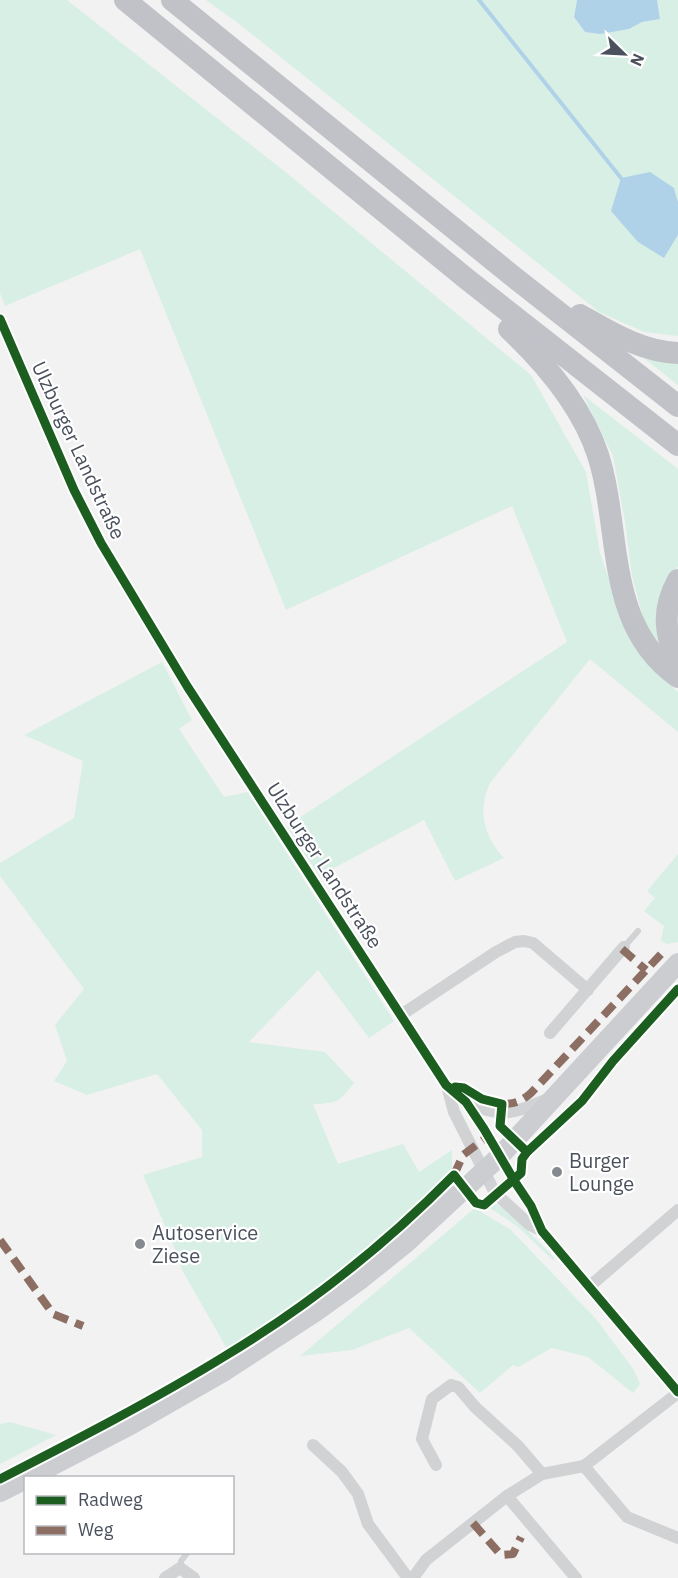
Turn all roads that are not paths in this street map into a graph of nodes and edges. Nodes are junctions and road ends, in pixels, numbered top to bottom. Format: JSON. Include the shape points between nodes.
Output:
{"nodes":[{"id":1,"x":125,"y":0,"type":"edge"},
{"id":2,"x":172,"y":0,"type":"edge"},
{"id":3,"x":515,"y":278,"type":"junction"},
{"id":4,"x":468,"y":280,"type":"junction"},
{"id":5,"x":0,"y":319,"type":"edge"},
{"id":6,"x":678,"y":353,"type":"edge"},
{"id":7,"x":678,"y":406,"type":"edge"},
{"id":8,"x":678,"y":445,"type":"edge"},
{"id":9,"x":678,"y":580,"type":"edge"},
{"id":10,"x":678,"y":665,"type":"edge"},
{"id":11,"x":678,"y":677,"type":"edge"},
{"id":12,"x":638,"y":931,"type":"dead end"},
{"id":13,"x":624,"y":947,"type":"joint"},
{"id":14,"x":678,"y":963,"type":"edge"},
{"id":15,"x":588,"y":990,"type":"junction"},
{"id":16,"x":401,"y":1015,"type":"junction"},
{"id":17,"x":550,"y":1033,"type":"dead end"},
{"id":18,"x":446,"y":1085,"type":"junction"},
{"id":19,"x":557,"y":1095,"type":"junction"},
{"id":20,"x":466,"y":1102,"type":"junction"},
{"id":21,"x":500,"y":1156,"type":"junction"},
{"id":22,"x":483,"y":1173,"type":"junction"},
{"id":23,"x":678,"y":1210,"type":"edge"},
{"id":24,"x":542,"y":1231,"type":"junction"},
{"id":25,"x":590,"y":1286,"type":"junction"},
{"id":26,"x":678,"y":1392,"type":"edge"},
{"id":27,"x":313,"y":1445,"type":"dead end"},
{"id":28,"x":436,"y":1465,"type":"dead end"},
{"id":29,"x":584,"y":1466,"type":"junction"},
{"id":30,"x":542,"y":1474,"type":"junction"},
{"id":31,"x":31,"y":1476,"type":"edge"},
{"id":32,"x":24,"y":1480,"type":"edge"},
{"id":33,"x":0,"y":1492,"type":"edge"},
{"id":34,"x":507,"y":1496,"type":"junction"},
{"id":35,"x":678,"y":1538,"type":"edge"},
{"id":36,"x":186,"y":1554,"type":"edge"},
{"id":37,"x":180,"y":1568,"type":"junction"},
{"id":38,"x":165,"y":1578,"type":"edge"},
{"id":39,"x":194,"y":1578,"type":"edge"},
{"id":40,"x":408,"y":1578,"type":"edge"},
{"id":41,"x":413,"y":1578,"type":"edge"},
{"id":42,"x":576,"y":1578,"type":"edge"}],
"edges":[{"from":1,"to":4,"type":"highway"},
{"from":2,"to":3,"type":"highway"},
{"from":3,"to":6,"type":"highway","via":[[621,338],[646,348]]},
{"from":3,"to":7,"type":"highway"},
{"from":4,"to":8,"type":"highway"},
{"from":4,"to":11,"type":"highway","via":[[482,303],[545,365],[588,429],[607,485],[624,598],[652,651]]},
{"from":5,"to":16,"type":"street","name":"Ulzburger Landstraße","via":[[101,543],[193,696]]},
{"from":9,"to":10,"type":"highway","via":[[666,626]]},
{"from":12,"to":13,"type":"lane"},
{"from":13,"to":15,"type":"street"},
{"from":14,"to":19,"type":"main road"},
{"from":15,"to":16,"type":"street","via":[[533,943],[515,942]]},
{"from":15,"to":17,"type":"street"},
{"from":16,"to":18,"type":"street","name":"Ulzburger Landstraße"},
{"from":18,"to":20,"type":"street","name":"Ulzburger Landstraße"},
{"from":18,"to":22,"type":"street","name":"Ulzburger Landstraße","via":[[454,1112]]},
{"from":19,"to":20,"type":"street","name":"Ulzburger Landstraße","via":[[506,1113],[486,1111]]},
{"from":19,"to":21,"type":"main road"},
{"from":20,"to":21,"type":"street","name":"Ulzburger Landstraße"},
{"from":21,"to":22,"type":"main road"},
{"from":21,"to":24,"type":"street","name":"Ulzburger Landstraße"},
{"from":22,"to":24,"type":"street","name":"Ulzburger Landstraße","via":[[495,1193]]},
{"from":22,"to":31,"type":"main road","via":[[406,1243],[307,1317],[182,1396]]},
{"from":23,"to":25,"type":"street"},
{"from":24,"to":25,"type":"street","name":"Ulzburger Landstraße"},
{"from":25,"to":26,"type":"street","name":"Ulzburger Landstraße"},
{"from":26,"to":29,"type":"street"},
{"from":27,"to":40,"type":"street","via":[[342,1472],[358,1494],[368,1524]]},
{"from":28,"to":30,"type":"street","via":[[422,1439],[432,1399],[451,1385],[458,1387]]},
{"from":29,"to":30,"type":"street"},
{"from":29,"to":35,"type":"street","via":[[627,1517]]},
{"from":30,"to":34,"type":"street"},
{"from":32,"to":33,"type":"main road"},
{"from":34,"to":41,"type":"street","via":[[426,1560]]},
{"from":34,"to":42,"type":"street"},
{"from":36,"to":37,"type":"lane"},
{"from":37,"to":38,"type":"street"},
{"from":37,"to":39,"type":"street"}]}
